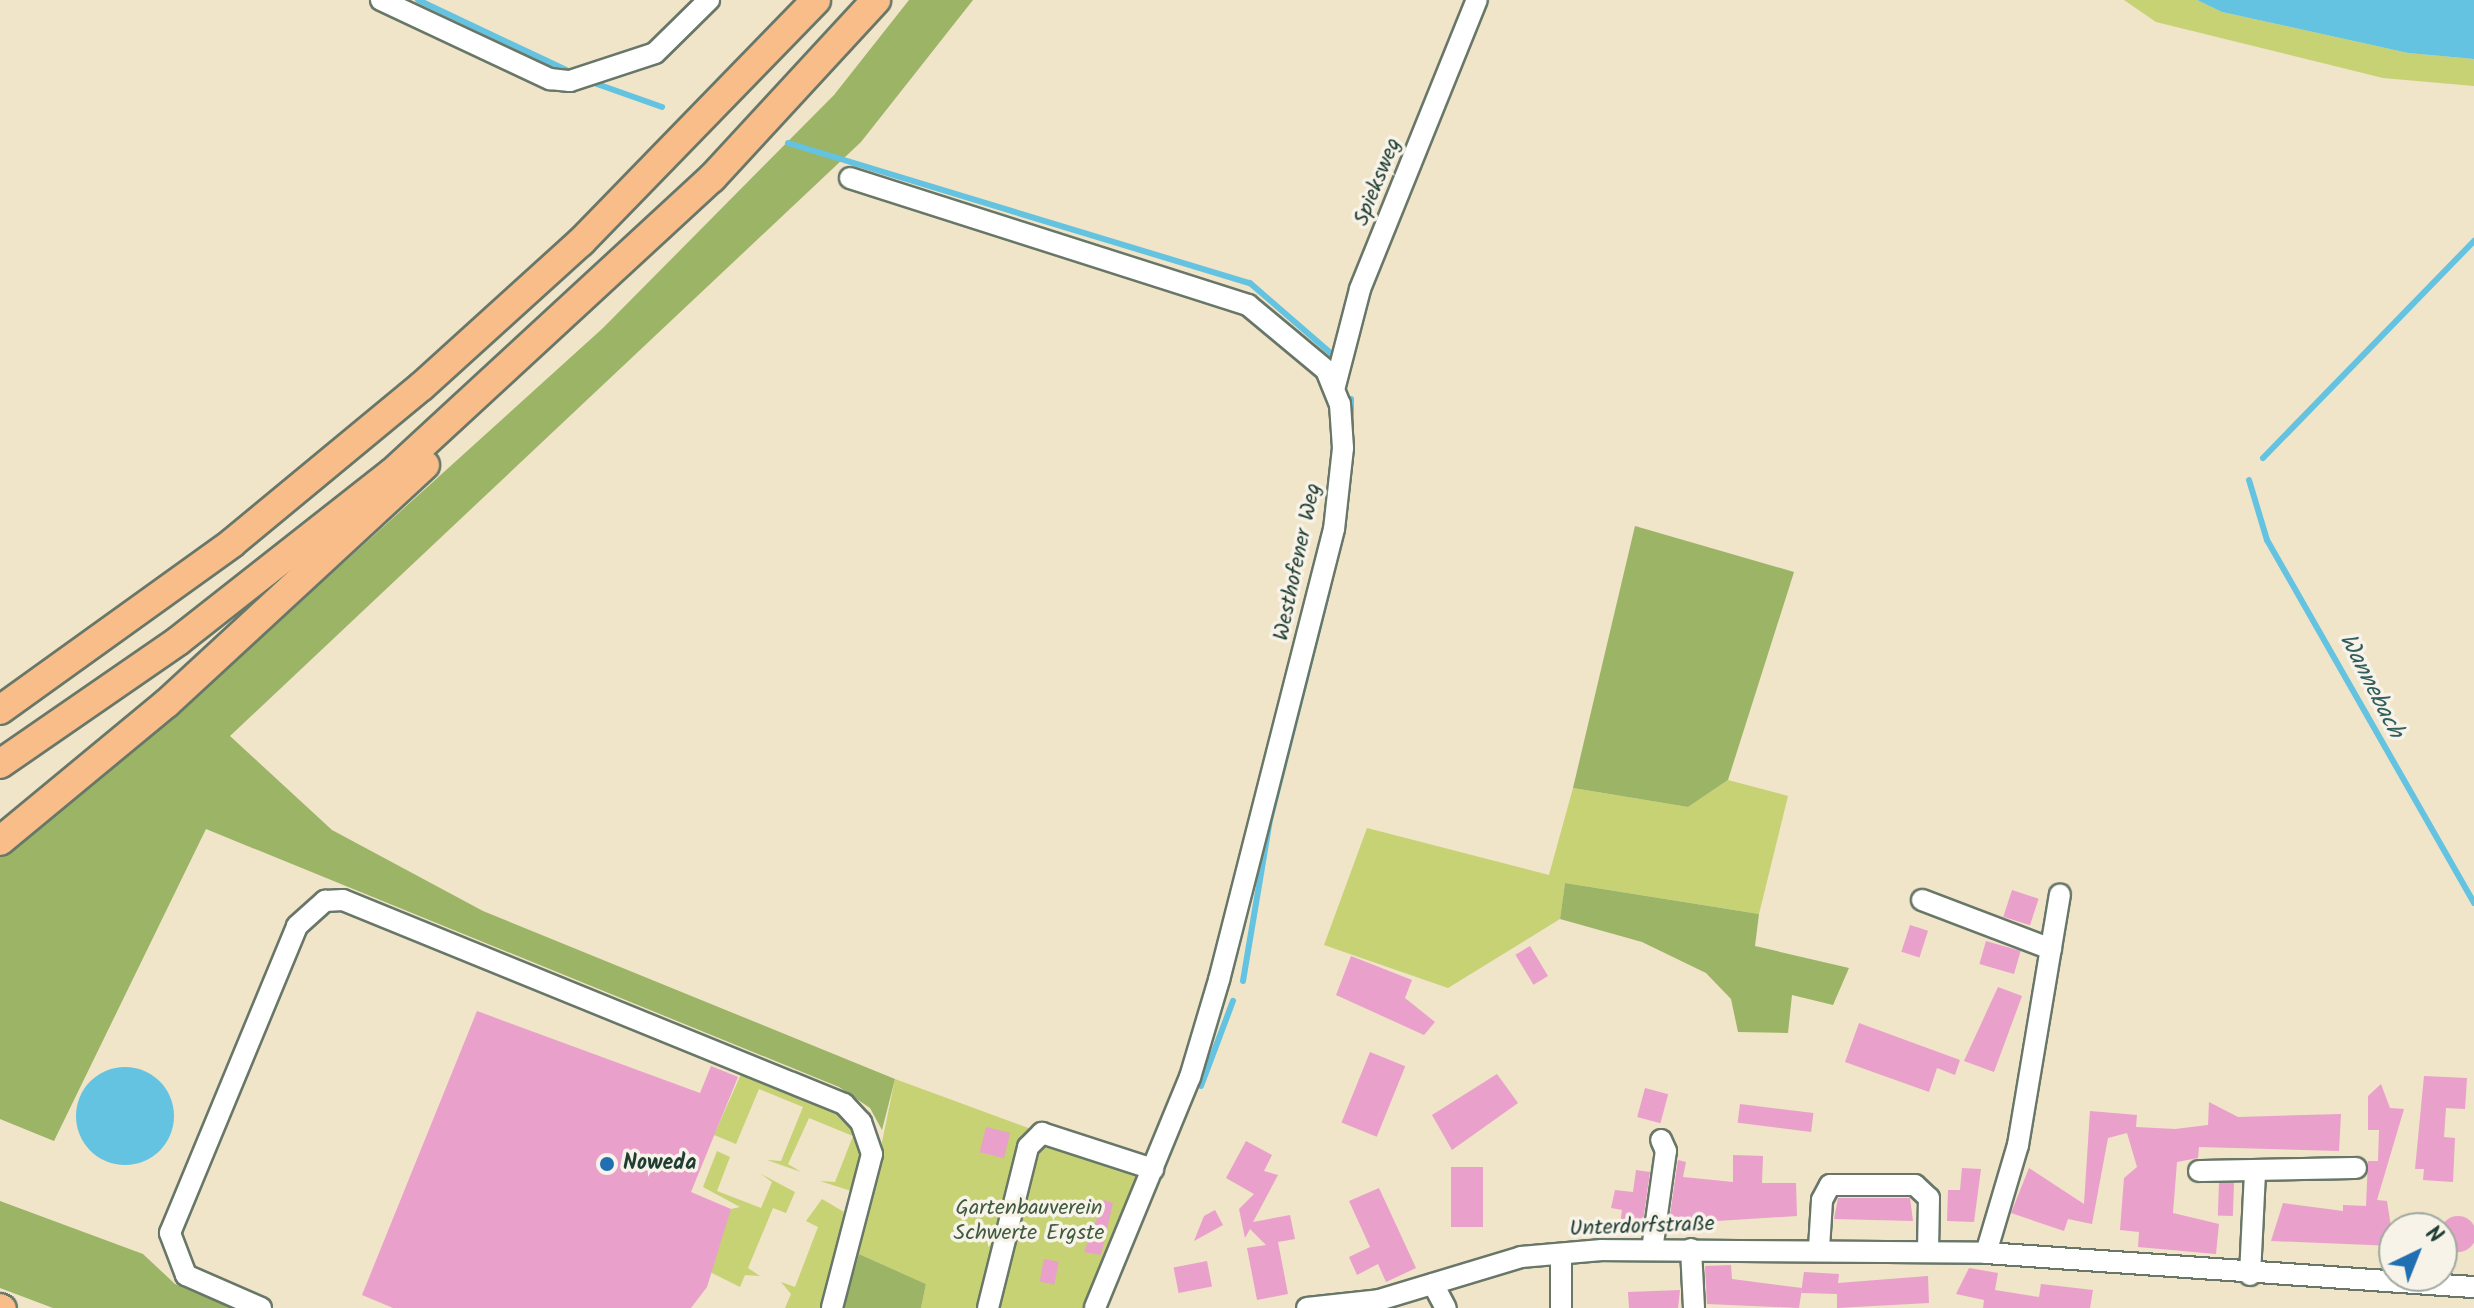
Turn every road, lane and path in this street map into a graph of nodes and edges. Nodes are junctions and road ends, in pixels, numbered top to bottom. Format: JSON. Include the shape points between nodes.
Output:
{"nodes":[{"id":1,"x":381,"y":0,"type":"edge"},
{"id":2,"x":709,"y":0,"type":"edge"},
{"id":3,"x":816,"y":0,"type":"edge"},
{"id":4,"x":876,"y":0,"type":"edge"},
{"id":5,"x":1477,"y":0,"type":"edge"},
{"id":6,"x":850,"y":178,"type":"dead end"},
{"id":7,"x":545,"y":338,"type":"junction"},
{"id":8,"x":1335,"y":386,"type":"junction"},
{"id":9,"x":0,"y":710,"type":"edge"},
{"id":10,"x":0,"y":764,"type":"edge"},
{"id":11,"x":0,"y":841,"type":"edge"},
{"id":12,"x":2060,"y":894,"type":"dead end"},
{"id":13,"x":1922,"y":900,"type":"dead end"},
{"id":14,"x":2051,"y":949,"type":"junction"},
{"id":15,"x":1661,"y":1140,"type":"dead end"},
{"id":16,"x":2356,"y":1168,"type":"dead end"},
{"id":17,"x":1153,"y":1169,"type":"junction"},
{"id":18,"x":2199,"y":1171,"type":"dead end"},
{"id":19,"x":2255,"y":1174,"type":"junction"},
{"id":20,"x":1819,"y":1248,"type":"junction"},
{"id":21,"x":1691,"y":1249,"type":"junction"},
{"id":22,"x":1652,"y":1250,"type":"junction"},
{"id":23,"x":1928,"y":1251,"type":"junction"},
{"id":24,"x":1986,"y":1253,"type":"junction"},
{"id":25,"x":1561,"y":1254,"type":"junction"},
{"id":26,"x":2250,"y":1275,"type":"junction"},
{"id":27,"x":1433,"y":1284,"type":"junction"},
{"id":28,"x":2474,"y":1287,"type":"edge"},
{"id":29,"x":261,"y":1308,"type":"edge"},
{"id":30,"x":832,"y":1308,"type":"edge"},
{"id":31,"x":988,"y":1308,"type":"edge"},
{"id":32,"x":1095,"y":1308,"type":"edge"},
{"id":33,"x":1307,"y":1308,"type":"edge"},
{"id":34,"x":1446,"y":1308,"type":"edge"},
{"id":35,"x":1561,"y":1308,"type":"edge"},
{"id":36,"x":1694,"y":1308,"type":"edge"}],
"edges":[{"from":1,"to":2,"type":"street","via":[[550,79],[570,81],[655,53]]},
{"from":3,"to":9,"type":"highway","via":[[581,242],[422,386],[232,543]]},
{"from":4,"to":7,"type":"highway","via":[[712,178]]},
{"from":5,"to":8,"type":"street","name":"Spieksweg","via":[[1360,289]]},
{"from":6,"to":8,"type":"street","via":[[1248,305],[1290,335]]},
{"from":7,"to":10,"type":"highway","via":[[302,547]]},
{"from":7,"to":11,"type":"highway","via":[[386,506]]},
{"from":8,"to":17,"type":"street","name":"Westhofener Weg","via":[[1343,448],[1313,626],[1261,800],[1219,980]]},
{"from":12,"to":14,"type":"street"},
{"from":13,"to":14,"type":"street"},
{"from":14,"to":24,"type":"street","via":[[2018,1145]]},
{"from":15,"to":22,"type":"street","via":[[1666,1151]]},
{"from":16,"to":19,"type":"street"},
{"from":17,"to":31,"type":"street","via":[[1042,1133],[1028,1147]]},
{"from":17,"to":32,"type":"street","name":"Westhofener Weg"},
{"from":18,"to":19,"type":"street"},
{"from":19,"to":26,"type":"street"},
{"from":20,"to":21,"type":"street","name":"Unterdorfstraße"},
{"from":20,"to":23,"type":"street","name":"Unterdorfstraße"},
{"from":20,"to":23,"type":"street","via":[[1822,1200],[1830,1185],[1915,1185],[1929,1198]]},
{"from":21,"to":22,"type":"street","name":"Unterdorfstraße"},
{"from":21,"to":36,"type":"street"},
{"from":22,"to":25,"type":"street","name":"Unterdorfstraße"},
{"from":23,"to":24,"type":"street","name":"Unterdorfstraße"},
{"from":24,"to":26,"type":"street","name":"Unterdorfstraße"},
{"from":25,"to":27,"type":"street","name":"Unterdorfstraße","via":[[1521,1257]]},
{"from":25,"to":35,"type":"street"},
{"from":26,"to":28,"type":"street","name":"Unterdorfstraße"},
{"from":27,"to":33,"type":"street","name":"Unterdorfstraße","via":[[1379,1300]]},
{"from":27,"to":34,"type":"street"},
{"from":29,"to":30,"type":"street","via":[[186,1275],[170,1233],[297,926],[325,901],[343,900],[844,1104],[861,1122],[872,1154]]}]}
